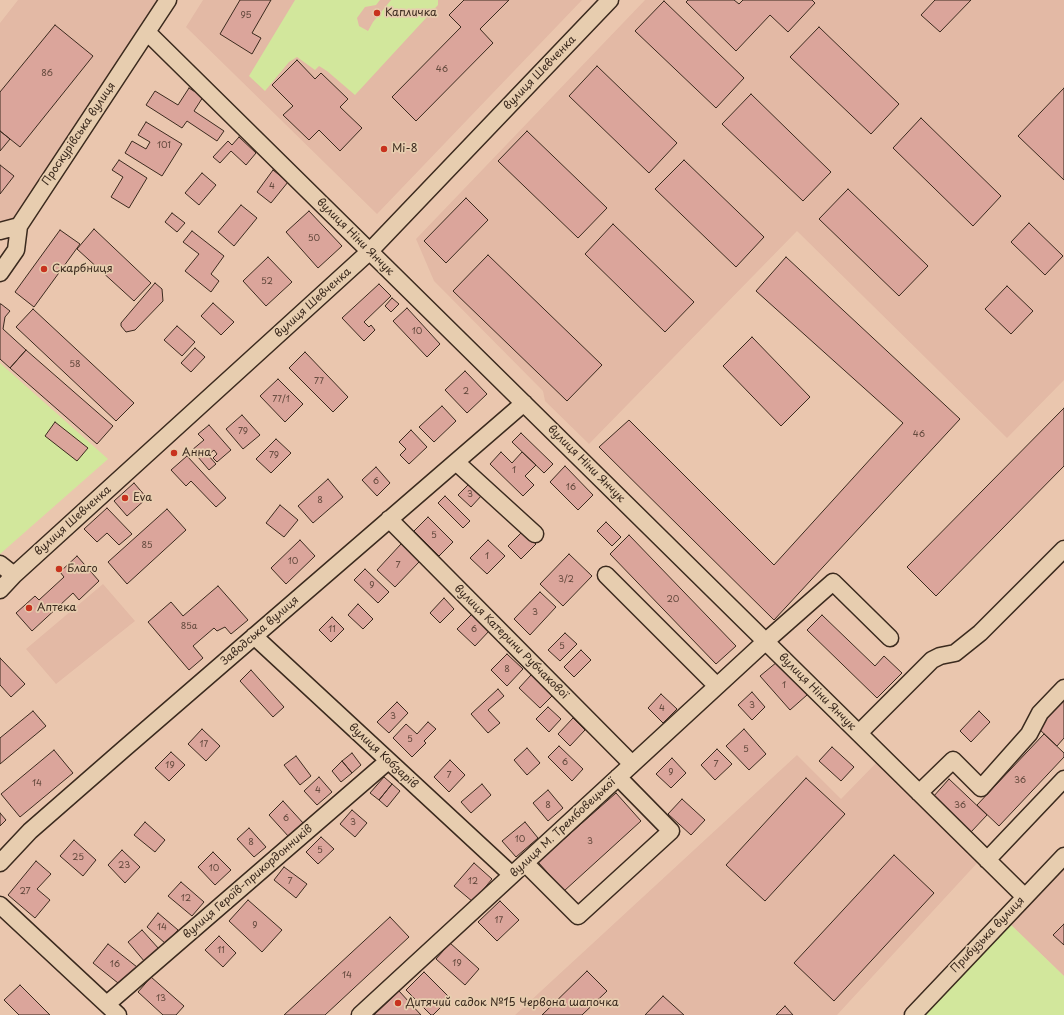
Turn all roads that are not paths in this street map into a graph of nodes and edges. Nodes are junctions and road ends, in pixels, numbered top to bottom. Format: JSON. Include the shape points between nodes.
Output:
{"nodes":[{"id":1,"x":168,"y":0,"type":"edge"},
{"id":2,"x":610,"y":0,"type":"edge"},
{"id":3,"x":147,"y":32,"type":"junction"},
{"id":4,"x":19,"y":226,"type":"junction"},
{"id":5,"x":0,"y":231,"type":"edge"},
{"id":6,"x":370,"y":251,"type":"junction"},
{"id":7,"x":0,"y":273,"type":"edge"},
{"id":8,"x":524,"y":403,"type":"junction"},
{"id":9,"x":456,"y":462,"type":"junction"},
{"id":10,"x":389,"y":519,"type":"junction"},
{"id":11,"x":535,"y":534,"type":"dead end"},
{"id":12,"x":1064,"y":549,"type":"edge"},
{"id":13,"x":0,"y":564,"type":"edge"},
{"id":14,"x":14,"y":575,"type":"junction"},
{"id":15,"x":606,"y":575,"type":"dead end"},
{"id":16,"x":0,"y":590,"type":"edge"},
{"id":17,"x":254,"y":636,"type":"junction"},
{"id":18,"x":890,"y":638,"type":"dead end"},
{"id":19,"x":766,"y":641,"type":"junction"},
{"id":20,"x":717,"y":686,"type":"junction"},
{"id":21,"x":1064,"y":688,"type":"edge"},
{"id":22,"x":859,"y":733,"type":"junction"},
{"id":23,"x":388,"y":760,"type":"junction"},
{"id":24,"x":632,"y":764,"type":"junction"},
{"id":25,"x":618,"y":777,"type":"junction"},
{"id":26,"x":1064,"y":779,"type":"edge"},
{"id":27,"x":920,"y":793,"type":"junction"},
{"id":28,"x":1064,"y":856,"type":"edge"},
{"id":29,"x":987,"y":860,"type":"junction"},
{"id":30,"x":0,"y":863,"type":"edge"},
{"id":31,"x":525,"y":863,"type":"junction"},
{"id":32,"x":512,"y":875,"type":"junction"},
{"id":33,"x":1025,"y":897,"type":"junction"},
{"id":34,"x":0,"y":905,"type":"edge"},
{"id":35,"x":113,"y":1010,"type":"edge"},
{"id":36,"x":360,"y":1015,"type":"edge"},
{"id":37,"x":913,"y":1015,"type":"edge"}],
"edges":[{"from":1,"to":3,"type":"street","name":"Проскурівська вулиця"},
{"from":2,"to":6,"type":"street","name":"вулиця Шевченка"},
{"from":3,"to":4,"type":"street","name":"Проскурівська вулиця"},
{"from":3,"to":6,"type":"street","name":"вулиця Ніни Янчук"},
{"from":4,"to":5,"type":"street"},
{"from":4,"to":7,"type":"street","name":"Проскурівська вулиця","via":[[16,250]]},
{"from":6,"to":8,"type":"street","name":"вулиця Ніни Янчук"},
{"from":6,"to":14,"type":"street","name":"вулиця Шевченка"},
{"from":8,"to":9,"type":"street","name":"Заводська вулиця"},
{"from":8,"to":19,"type":"street","name":"вулиця Ніни Янчук"},
{"from":9,"to":10,"type":"street","name":"Заводська вулиця"},
{"from":9,"to":11,"type":"street"},
{"from":10,"to":17,"type":"street","name":"Заводська вулиця"},
{"from":10,"to":24,"type":"street","name":"вулиця Катерини Рубчакової"},
{"from":12,"to":22,"type":"street","via":[[980,633],[955,653],[932,660]]},
{"from":13,"to":14,"type":"street"},
{"from":14,"to":16,"type":"street","name":"вулиця Шевченка"},
{"from":15,"to":20,"type":"street"},
{"from":17,"to":23,"type":"street","name":"вулиця Кобзарів"},
{"from":17,"to":30,"type":"street","name":"Заводська вулиця","via":[[30,831]]},
{"from":18,"to":19,"type":"street","name":"вулиця М. Трембовецької","via":[[833,582]]},
{"from":19,"to":20,"type":"street","name":"вулиця М. Трембовецької"},
{"from":19,"to":22,"type":"street","name":"вулиця Ніни Янчук"},
{"from":20,"to":24,"type":"street","name":"вулиця М. Трембовецької"},
{"from":21,"to":27,"type":"street","via":[[1040,713],[1029,734],[981,788],[953,760]]},
{"from":22,"to":27,"type":"street","name":"вулиця Ніни Янчук"},
{"from":23,"to":32,"type":"street","name":"вулиця Кобзарів"},
{"from":23,"to":35,"type":"street","name":"вулиця Героїв-прикордонників"},
{"from":24,"to":25,"type":"street","name":"вулиця М. Трембовецької"},
{"from":25,"to":31,"type":"street","name":"вулиця М. Трембовецької"},
{"from":25,"to":31,"type":"street","via":[[671,831],[665,837],[578,916]]},
{"from":26,"to":29,"type":"street"},
{"from":27,"to":29,"type":"street","name":"вулиця Ніни Янчук"},
{"from":28,"to":33,"type":"street","name":"Прибузька вулиця"},
{"from":29,"to":33,"type":"street","name":"вулиця Ніни Янчук"},
{"from":31,"to":32,"type":"street","name":"вулиця М. Трембовецької"},
{"from":32,"to":36,"type":"street","name":"вулиця М. Трембовецької"},
{"from":33,"to":37,"type":"street","name":"Прибузька вулиця"},
{"from":34,"to":35,"type":"street"}]}
